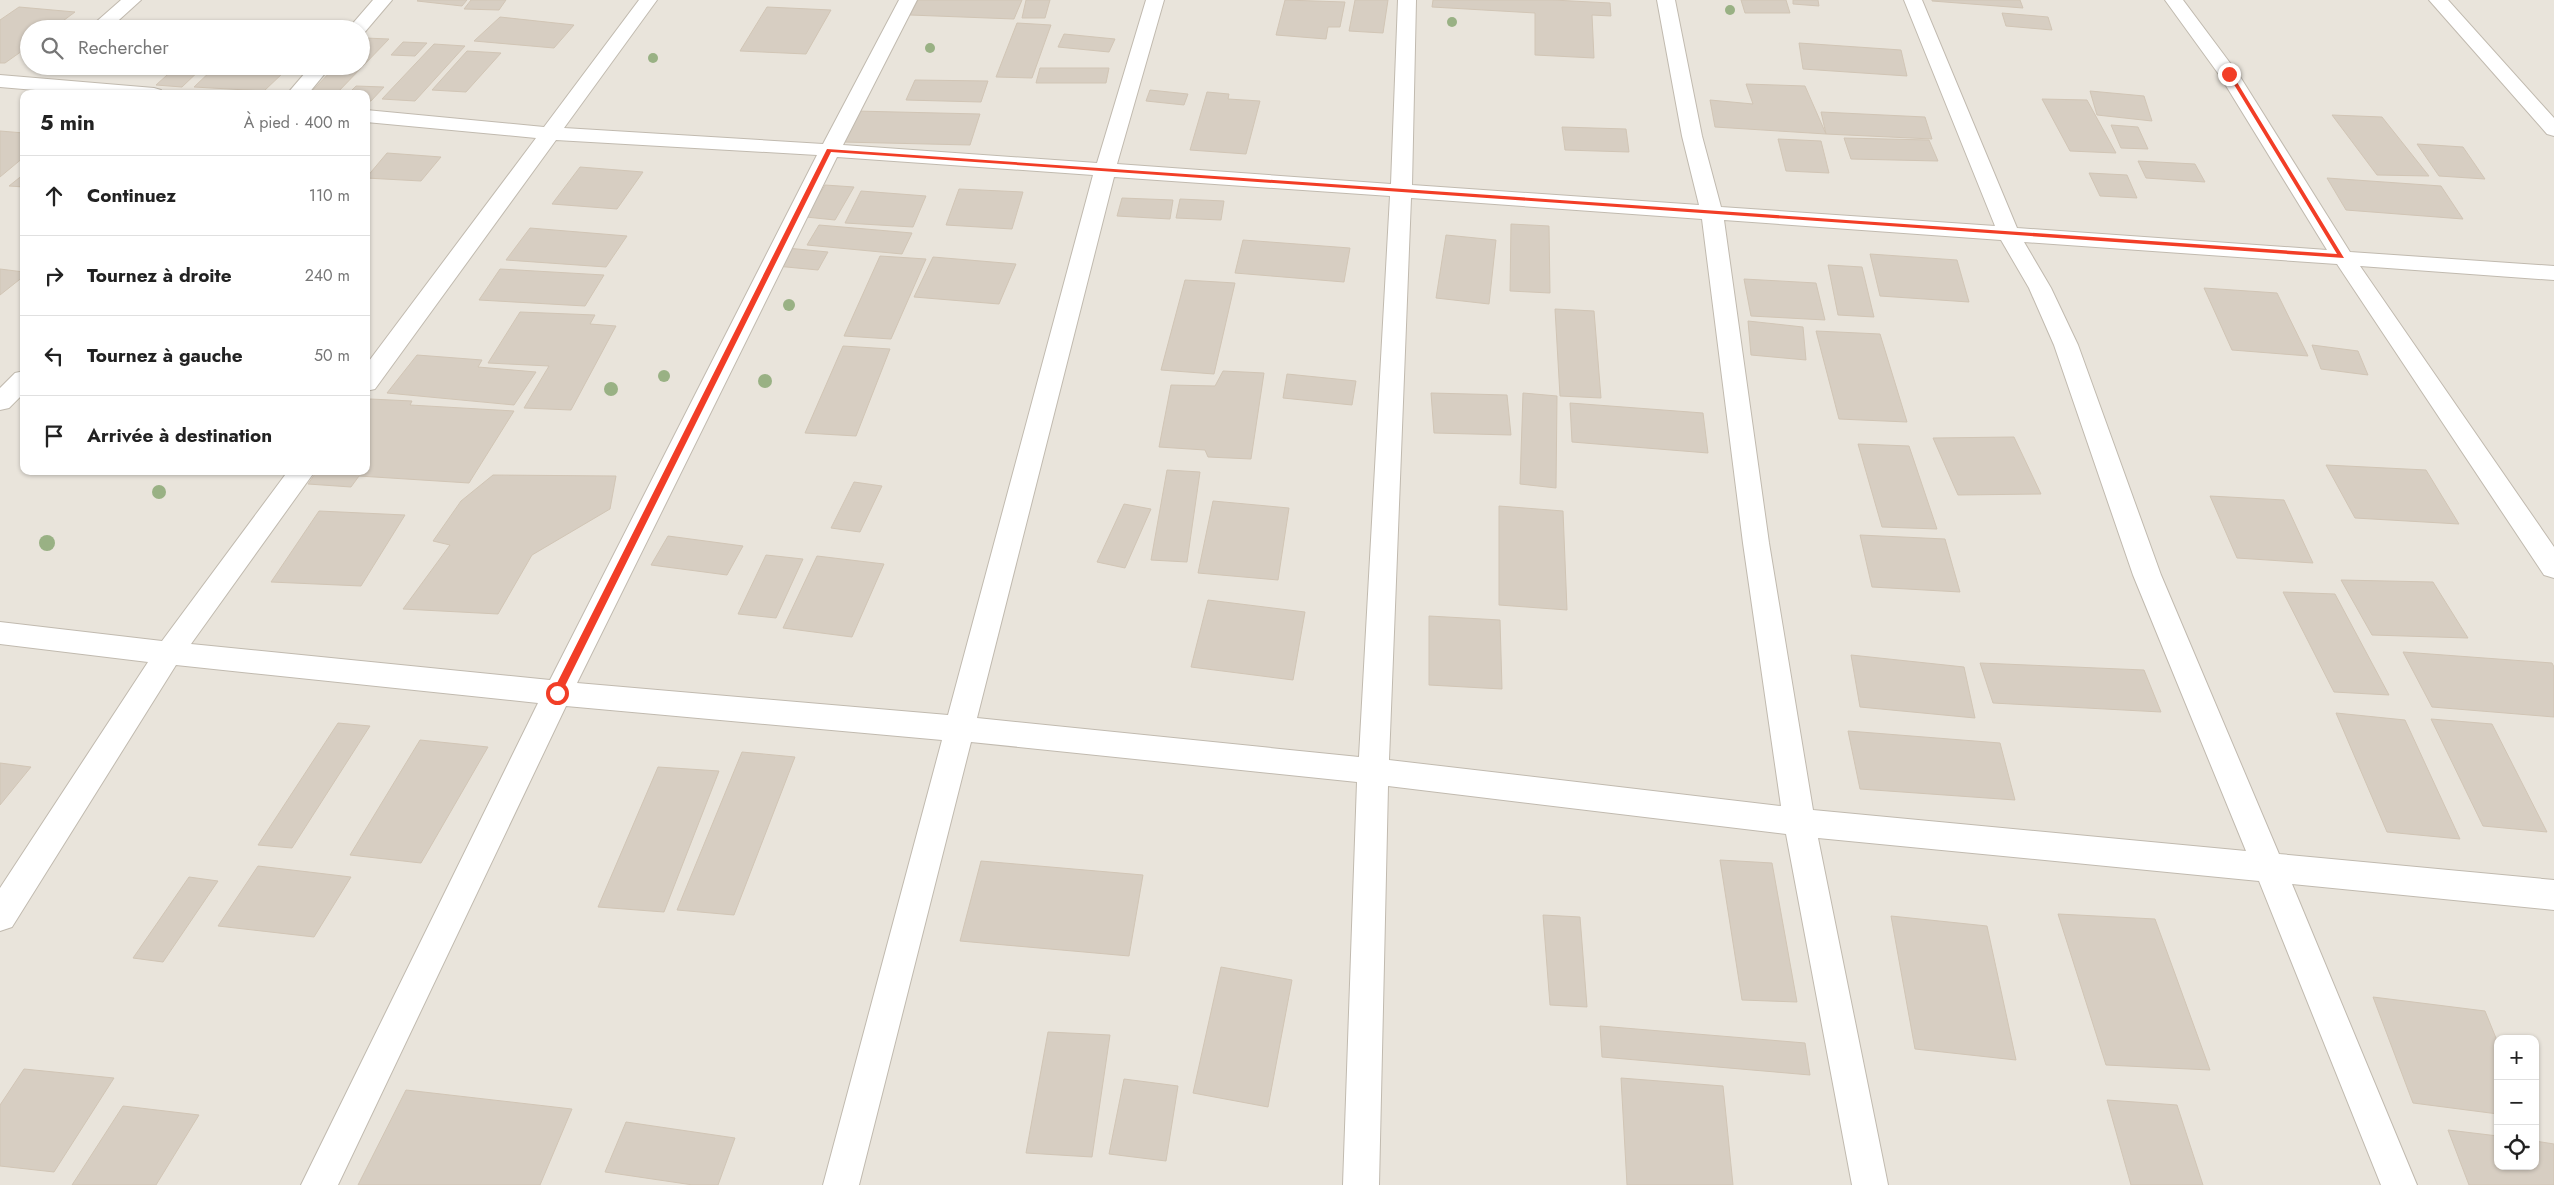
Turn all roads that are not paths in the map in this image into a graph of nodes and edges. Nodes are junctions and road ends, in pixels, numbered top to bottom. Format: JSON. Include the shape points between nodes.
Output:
{"nodes":[{"id":1,"x":132,"y":0,"type":"edge"},
{"id":2,"x":383,"y":0,"type":"edge"},
{"id":3,"x":648,"y":0,"type":"edge"},
{"id":4,"x":908,"y":0,"type":"edge"},
{"id":5,"x":1155,"y":0,"type":"edge"},
{"id":6,"x":1408,"y":0,"type":"edge"},
{"id":7,"x":1666,"y":0,"type":"edge"},
{"id":8,"x":1913,"y":0,"type":"edge"},
{"id":9,"x":2174,"y":0,"type":"edge"},
{"id":10,"x":2438,"y":0,"type":"edge"},
{"id":11,"x":108,"y":20,"type":"edge"},
{"id":12,"x":365,"y":20,"type":"edge"},
{"id":13,"x":41,"y":75,"type":"edge"},
{"id":14,"x":314,"y":75,"type":"edge"},
{"id":15,"x":0,"y":81,"type":"edge"},
{"id":16,"x":30,"y":84,"type":"junction"},
{"id":17,"x":104,"y":90,"type":"edge"},
{"id":18,"x":301,"y":90,"type":"edge"},
{"id":19,"x":370,"y":116,"type":"edge"},
{"id":20,"x":2554,"y":130,"type":"edge"},
{"id":21,"x":548,"y":133,"type":"junction"},
{"id":22,"x":829,"y":150,"type":"junction"},
{"id":23,"x":1105,"y":170,"type":"junction"},
{"id":24,"x":1401,"y":192,"type":"junction"},
{"id":25,"x":1712,"y":213,"type":"junction"},
{"id":26,"x":2009,"y":235,"type":"junction"},
{"id":27,"x":2342,"y":256,"type":"junction"},
{"id":28,"x":2554,"y":273,"type":"edge"},
{"id":29,"x":370,"y":378,"type":"edge"},
{"id":30,"x":20,"y":384,"type":"edge"},
{"id":31,"x":0,"y":402,"type":"edge"},
{"id":32,"x":299,"y":475,"type":"edge"},
{"id":33,"x":2554,"y":568,"type":"edge"},
{"id":34,"x":0,"y":633,"type":"edge"},
{"id":35,"x":169,"y":653,"type":"junction"},
{"id":36,"x":557,"y":693,"type":"junction"},
{"id":37,"x":961,"y":729,"type":"junction"},
{"id":38,"x":1373,"y":771,"type":"junction"},
{"id":39,"x":1799,"y":822,"type":"junction"},
{"id":40,"x":2270,"y":867,"type":"junction"},
{"id":41,"x":2554,"y":895,"type":"edge"},
{"id":42,"x":0,"y":916,"type":"edge"},
{"id":43,"x":319,"y":1185,"type":"edge"},
{"id":44,"x":841,"y":1185,"type":"edge"},
{"id":45,"x":1361,"y":1185,"type":"edge"},
{"id":46,"x":1870,"y":1185,"type":"edge"},
{"id":47,"x":2399,"y":1185,"type":"edge"}],
"edges":[{"from":1,"to":11,"type":"street"},
{"from":2,"to":12,"type":"street"},
{"from":3,"to":21,"type":"street"},
{"from":4,"to":22,"type":"street"},
{"from":5,"to":23,"type":"street"},
{"from":6,"to":24,"type":"street"},
{"from":7,"to":25,"type":"street","via":[[1692,136]]},
{"from":8,"to":26,"type":"street"},
{"from":9,"to":27,"type":"street","via":[[2229,74]]},
{"from":10,"to":20,"type":"street"},
{"from":13,"to":16,"type":"street"},
{"from":14,"to":18,"type":"street"},
{"from":15,"to":16,"type":"street"},
{"from":16,"to":17,"type":"street"},
{"from":19,"to":21,"type":"street"},
{"from":21,"to":22,"type":"street"},
{"from":21,"to":29,"type":"street"},
{"from":22,"to":23,"type":"street"},
{"from":22,"to":36,"type":"street"},
{"from":23,"to":24,"type":"street"},
{"from":23,"to":37,"type":"street"},
{"from":24,"to":25,"type":"street"},
{"from":24,"to":38,"type":"street"},
{"from":25,"to":26,"type":"street"},
{"from":25,"to":39,"type":"street","via":[[1756,543]]},
{"from":26,"to":27,"type":"street"},
{"from":26,"to":40,"type":"street","via":[[2040,288],[2066,346],[2147,575]]},
{"from":27,"to":28,"type":"street"},
{"from":27,"to":33,"type":"street"},
{"from":30,"to":31,"type":"street"},
{"from":32,"to":35,"type":"street"},
{"from":34,"to":35,"type":"street"},
{"from":35,"to":36,"type":"street"},
{"from":35,"to":42,"type":"street"},
{"from":36,"to":37,"type":"street"},
{"from":36,"to":43,"type":"street"},
{"from":37,"to":38,"type":"street"},
{"from":37,"to":44,"type":"street"},
{"from":38,"to":39,"type":"street"},
{"from":38,"to":45,"type":"street"},
{"from":39,"to":40,"type":"street"},
{"from":39,"to":46,"type":"street"},
{"from":40,"to":41,"type":"street"},
{"from":40,"to":47,"type":"street"}]}
